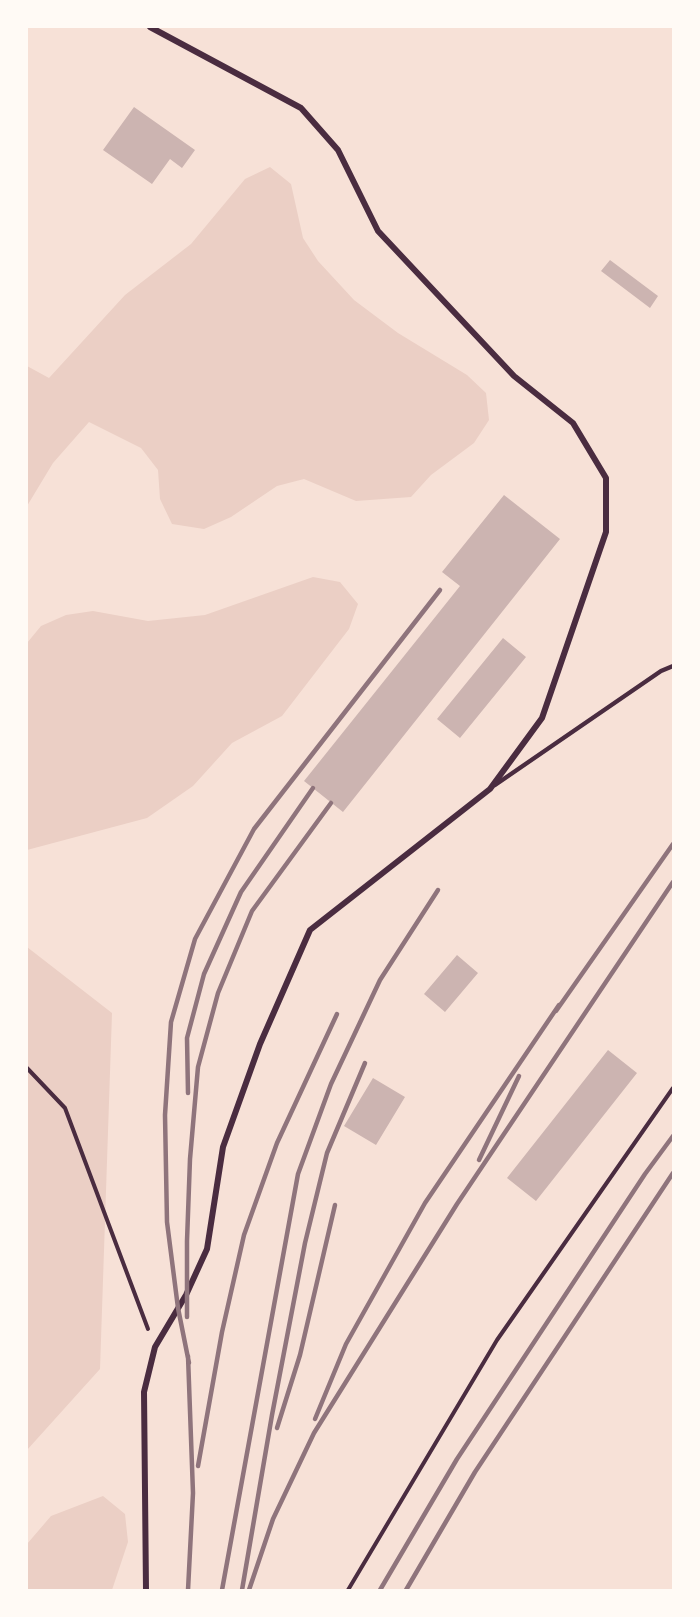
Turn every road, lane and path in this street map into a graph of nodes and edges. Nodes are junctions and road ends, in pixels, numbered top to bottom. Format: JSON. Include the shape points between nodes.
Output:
{"nodes":[{"id":1,"x":150,"y":27,"type":"edge"},
{"id":2,"x":673,"y":666,"type":"edge"},
{"id":3,"x":490,"y":789,"type":"junction"},
{"id":4,"x":27,"y":1068,"type":"edge"},
{"id":5,"x":673,"y":1088,"type":"edge"},
{"id":6,"x":154,"y":1347,"type":"junction"},
{"id":7,"x":146,"y":1590,"type":"edge"},
{"id":8,"x":348,"y":1590,"type":"edge"}],
"edges":[{"from":1,"to":3,"type":"street","via":[[301,108],[338,150],[378,231],[514,376],[573,423],[606,478],[606,532],[542,718]]},
{"from":2,"to":3,"type":"lane"},
{"from":3,"to":6,"type":"street","via":[[310,930],[260,1044],[223,1147],[207,1249]]},
{"from":4,"to":6,"type":"path","via":[[64,1108]]},
{"from":5,"to":8,"type":"path","via":[[497,1340]]},
{"from":6,"to":7,"type":"street","via":[[144,1392]]}]}
